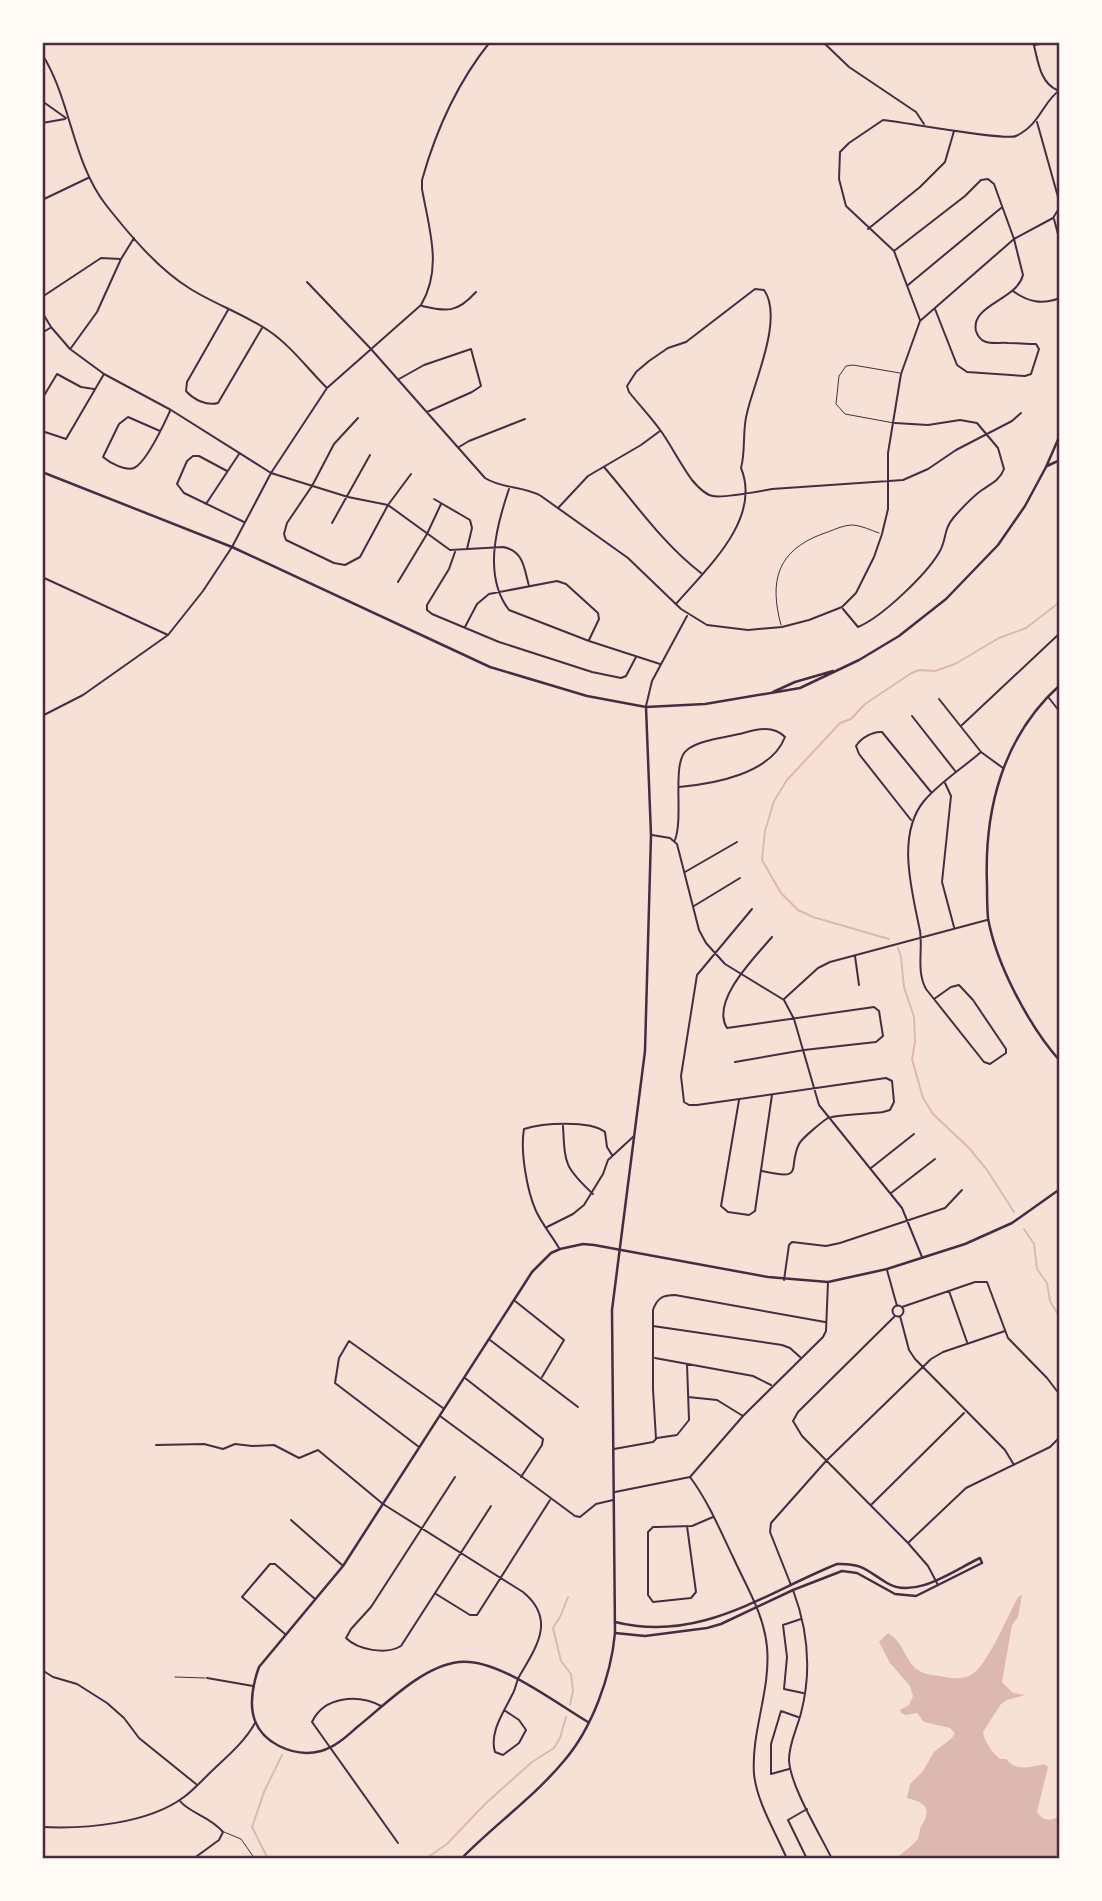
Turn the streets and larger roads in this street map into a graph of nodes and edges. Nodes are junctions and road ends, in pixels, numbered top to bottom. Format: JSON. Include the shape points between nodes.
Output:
{"nodes":[{"id":1,"x":490,"y":42,"type":"edge"},
{"id":2,"x":822,"y":42,"type":"edge"},
{"id":3,"x":1047,"y":42,"type":"edge"},
{"id":4,"x":1034,"y":44,"type":"edge"},
{"id":5,"x":42,"y":54,"type":"edge"},
{"id":6,"x":1059,"y":90,"type":"edge"},
{"id":7,"x":42,"y":101,"type":"edge"},
{"id":8,"x":67,"y":119,"type":"junction"},
{"id":9,"x":1037,"y":122,"type":"junction"},
{"id":10,"x":42,"y":123,"type":"edge"},
{"id":11,"x":925,"y":125,"type":"junction"},
{"id":12,"x":954,"y":130,"type":"junction"},
{"id":13,"x":89,"y":178,"type":"junction"},
{"id":14,"x":1059,"y":197,"type":"edge"},
{"id":15,"x":42,"y":201,"type":"edge"},
{"id":16,"x":1002,"y":207,"type":"junction"},
{"id":17,"x":1053,"y":218,"type":"junction"},
{"id":18,"x":868,"y":229,"type":"junction"},
{"id":19,"x":135,"y":237,"type":"junction"},
{"id":20,"x":1014,"y":239,"type":"junction"},
{"id":21,"x":1060,"y":242,"type":"edge"},
{"id":22,"x":894,"y":251,"type":"junction"},
{"id":23,"x":121,"y":259,"type":"junction"},
{"id":24,"x":307,"y":282,"type":"dead end"},
{"id":25,"x":908,"y":286,"type":"junction"},
{"id":26,"x":1013,"y":291,"type":"junction"},
{"id":27,"x":475,"y":292,"type":"dead end"},
{"id":28,"x":42,"y":297,"type":"edge"},
{"id":29,"x":1060,"y":298,"type":"edge"},
{"id":30,"x":421,"y":305,"type":"junction"},
{"id":31,"x":229,"y":309,"type":"junction"},
{"id":32,"x":935,"y":309,"type":"junction"},
{"id":33,"x":42,"y":312,"type":"edge"},
{"id":34,"x":920,"y":321,"type":"junction"},
{"id":35,"x":51,"y":327,"type":"junction"},
{"id":36,"x":262,"y":327,"type":"junction"},
{"id":37,"x":42,"y":333,"type":"edge"},
{"id":38,"x":70,"y":349,"type":"junction"},
{"id":39,"x":371,"y":349,"type":"junction"},
{"id":40,"x":104,"y":374,"type":"junction"},
{"id":41,"x":398,"y":380,"type":"junction"},
{"id":42,"x":327,"y":388,"type":"junction"},
{"id":43,"x":95,"y":389,"type":"junction"},
{"id":44,"x":42,"y":399,"type":"edge"},
{"id":45,"x":171,"y":410,"type":"junction"},
{"id":46,"x":427,"y":412,"type":"junction"},
{"id":47,"x":1021,"y":413,"type":"dead end"},
{"id":48,"x":358,"y":418,"type":"dead end"},
{"id":49,"x":525,"y":419,"type":"dead end"},
{"id":50,"x":894,"y":423,"type":"junction"},
{"id":51,"x":661,"y":430,"type":"junction"},
{"id":52,"x":42,"y":431,"type":"edge"},
{"id":53,"x":160,"y":431,"type":"junction"},
{"id":54,"x":986,"y":433,"type":"junction"},
{"id":55,"x":1060,"y":435,"type":"edge"},
{"id":56,"x":1055,"y":447,"type":"junction"},
{"id":57,"x":458,"y":448,"type":"junction"},
{"id":58,"x":1060,"y":449,"type":"edge"},
{"id":59,"x":239,"y":453,"type":"junction"},
{"id":60,"x":370,"y":455,"type":"dead end"},
{"id":61,"x":1060,"y":460,"type":"edge"},
{"id":62,"x":604,"y":467,"type":"junction"},
{"id":63,"x":1046,"y":467,"type":"junction"},
{"id":64,"x":227,"y":471,"type":"junction"},
{"id":65,"x":42,"y":472,"type":"edge"},
{"id":66,"x":271,"y":472,"type":"junction"},
{"id":67,"x":411,"y":474,"type":"dead end"},
{"id":68,"x":888,"y":482,"type":"junction"},
{"id":69,"x":312,"y":486,"type":"junction"},
{"id":70,"x":509,"y":488,"type":"junction"},
{"id":71,"x":745,"y":492,"type":"junction"},
{"id":72,"x":348,"y":497,"type":"junction"},
{"id":73,"x":434,"y":499,"type":"dead end"},
{"id":74,"x":206,"y":504,"type":"junction"},
{"id":75,"x":388,"y":505,"type":"junction"},
{"id":76,"x":441,"y":505,"type":"junction"},
{"id":77,"x":558,"y":508,"type":"junction"},
{"id":78,"x":245,"y":522,"type":"junction"},
{"id":79,"x":332,"y":523,"type":"dead end"},
{"id":80,"x":428,"y":534,"type":"junction"},
{"id":81,"x":232,"y":547,"type":"junction"},
{"id":82,"x":494,"y":548,"type":"junction"},
{"id":83,"x":467,"y":550,"type":"junction"},
{"id":84,"x":455,"y":551,"type":"junction"},
{"id":85,"x":702,"y":574,"type":"junction"},
{"id":86,"x":42,"y":576,"type":"edge"},
{"id":87,"x":398,"y":582,"type":"dead end"},
{"id":88,"x":529,"y":586,"type":"junction"},
{"id":89,"x":499,"y":591,"type":"junction"},
{"id":90,"x":676,"y":605,"type":"junction"},
{"id":91,"x":842,"y":607,"type":"junction"},
{"id":92,"x":688,"y":614,"type":"junction"},
{"id":93,"x":464,"y":628,"type":"junction"},
{"id":94,"x":1060,"y":633,"type":"edge"},
{"id":95,"x":168,"y":635,"type":"junction"},
{"id":96,"x":589,"y":641,"type":"junction"},
{"id":97,"x":636,"y":657,"type":"junction"},
{"id":98,"x":660,"y":664,"type":"junction"},
{"id":99,"x":840,"y":669,"type":"junction"},
{"id":100,"x":1060,"y":685,"type":"edge"},
{"id":101,"x":770,"y":693,"type":"junction"},
{"id":102,"x":1048,"y":697,"type":"junction"},
{"id":103,"x":939,"y":699,"type":"dead end"},
{"id":104,"x":646,"y":707,"type":"junction"},
{"id":105,"x":1060,"y":712,"type":"edge"},
{"id":106,"x":42,"y":716,"type":"edge"},
{"id":107,"x":912,"y":716,"type":"dead end"},
{"id":108,"x":962,"y":725,"type":"junction"},
{"id":109,"x":981,"y":752,"type":"junction"},
{"id":110,"x":1003,"y":768,"type":"junction"},
{"id":111,"x":957,"y":773,"type":"junction"},
{"id":112,"x":945,"y":783,"type":"junction"},
{"id":113,"x":679,"y":787,"type":"junction"},
{"id":114,"x":932,"y":793,"type":"junction"},
{"id":115,"x":912,"y":820,"type":"junction"},
{"id":116,"x":651,"y":835,"type":"junction"},
{"id":117,"x":675,"y":841,"type":"junction"},
{"id":118,"x":737,"y":842,"type":"dead end"},
{"id":119,"x":684,"y":873,"type":"junction"},
{"id":120,"x":740,"y":878,"type":"dead end"},
{"id":121,"x":693,"y":906,"type":"junction"},
{"id":122,"x":752,"y":909,"type":"dead end"},
{"id":123,"x":989,"y":920,"type":"junction"},
{"id":124,"x":955,"y":928,"type":"junction"},
{"id":125,"x":772,"y":937,"type":"dead end"},
{"id":126,"x":921,"y":937,"type":"junction"},
{"id":127,"x":715,"y":953,"type":"junction"},
{"id":128,"x":855,"y":955,"type":"junction"},
{"id":129,"x":740,"y":974,"type":"junction"},
{"id":130,"x":859,"y":985,"type":"dead end"},
{"id":131,"x":934,"y":999,"type":"junction"},
{"id":132,"x":784,"y":1000,"type":"junction"},
{"id":133,"x":794,"y":1018,"type":"junction"},
{"id":134,"x":804,"y":1050,"type":"junction"},
{"id":135,"x":1060,"y":1061,"type":"edge"},
{"id":136,"x":735,"y":1062,"type":"dead end"},
{"id":137,"x":813,"y":1088,"type":"junction"},
{"id":138,"x":772,"y":1094,"type":"junction"},
{"id":139,"x":739,"y":1099,"type":"junction"},
{"id":140,"x":828,"y":1118,"type":"junction"},
{"id":141,"x":563,"y":1125,"type":"junction"},
{"id":142,"x":914,"y":1134,"type":"dead end"},
{"id":143,"x":635,"y":1135,"type":"junction"},
{"id":144,"x":612,"y":1155,"type":"junction"},
{"id":145,"x":935,"y":1159,"type":"dead end"},
{"id":146,"x":870,"y":1169,"type":"junction"},
{"id":147,"x":762,"y":1171,"type":"junction"},
{"id":148,"x":1060,"y":1189,"type":"edge"},
{"id":149,"x":962,"y":1190,"type":"dead end"},
{"id":150,"x":890,"y":1193,"type":"junction"},
{"id":151,"x":593,"y":1194,"type":"junction"},
{"id":152,"x":909,"y":1220,"type":"junction"},
{"id":153,"x":546,"y":1227,"type":"junction"},
{"id":154,"x":560,"y":1249,"type":"junction"},
{"id":155,"x":620,"y":1249,"type":"junction"},
{"id":156,"x":922,"y":1258,"type":"junction"},
{"id":157,"x":887,"y":1269,"type":"junction"},
{"id":158,"x":784,"y":1280,"type":"junction"},
{"id":159,"x":828,"y":1282,"type":"junction"},
{"id":160,"x":948,"y":1291,"type":"junction"},
{"id":161,"x":514,"y":1300,"type":"junction"},
{"id":162,"x":897,"y":1306,"type":"junction"},
{"id":163,"x":902,"y":1307,"type":"junction"},
{"id":164,"x":895,"y":1315,"type":"junction"},
{"id":165,"x":900,"y":1316,"type":"junction"},
{"id":166,"x":825,"y":1322,"type":"junction"},
{"id":167,"x":653,"y":1326,"type":"junction"},
{"id":168,"x":1004,"y":1331,"type":"junction"},
{"id":169,"x":489,"y":1338,"type":"junction"},
{"id":170,"x":968,"y":1343,"type":"junction"},
{"id":171,"x":800,"y":1357,"type":"junction"},
{"id":172,"x":654,"y":1358,"type":"junction"},
{"id":173,"x":687,"y":1364,"type":"junction"},
{"id":174,"x":921,"y":1367,"type":"junction"},
{"id":175,"x":464,"y":1377,"type":"junction"},
{"id":176,"x":541,"y":1378,"type":"junction"},
{"id":177,"x":772,"y":1386,"type":"junction"},
{"id":178,"x":1060,"y":1395,"type":"edge"},
{"id":179,"x":687,"y":1397,"type":"junction"},
{"id":180,"x":578,"y":1407,"type":"dead end"},
{"id":181,"x":444,"y":1409,"type":"junction"},
{"id":182,"x":966,"y":1412,"type":"junction"},
{"id":183,"x":440,"y":1416,"type":"junction"},
{"id":184,"x":743,"y":1416,"type":"junction"},
{"id":185,"x":1060,"y":1437,"type":"edge"},
{"id":186,"x":656,"y":1438,"type":"junction"},
{"id":187,"x":156,"y":1445,"type":"dead end"},
{"id":188,"x":419,"y":1447,"type":"junction"},
{"id":189,"x":613,"y":1449,"type":"junction"},
{"id":190,"x":826,"y":1461,"type":"junction"},
{"id":191,"x":1014,"y":1465,"type":"junction"},
{"id":192,"x":455,"y":1477,"type":"dead end"},
{"id":193,"x":521,"y":1477,"type":"junction"},
{"id":194,"x":690,"y":1477,"type":"junction"},
{"id":195,"x":614,"y":1492,"type":"junction"},
{"id":196,"x":551,"y":1499,"type":"junction"},
{"id":197,"x":614,"y":1500,"type":"junction"},
{"id":198,"x":383,"y":1504,"type":"junction"},
{"id":199,"x":491,"y":1506,"type":"dead end"},
{"id":200,"x":870,"y":1506,"type":"junction"},
{"id":201,"x":714,"y":1517,"type":"junction"},
{"id":202,"x":291,"y":1520,"type":"dead end"},
{"id":203,"x":687,"y":1526,"type":"junction"},
{"id":204,"x":423,"y":1528,"type":"junction"},
{"id":205,"x":908,"y":1543,"type":"junction"},
{"id":206,"x":461,"y":1553,"type":"junction"},
{"id":207,"x":343,"y":1566,"type":"junction"},
{"id":208,"x":502,"y":1578,"type":"junction"},
{"id":209,"x":936,"y":1580,"type":"junction"},
{"id":210,"x":790,"y":1585,"type":"junction"},
{"id":211,"x":938,"y":1586,"type":"junction"},
{"id":212,"x":793,"y":1590,"type":"junction"},
{"id":213,"x":435,"y":1593,"type":"junction"},
{"id":214,"x":315,"y":1599,"type":"junction"},
{"id":215,"x":755,"y":1601,"type":"junction"},
{"id":216,"x":757,"y":1608,"type":"junction"},
{"id":217,"x":803,"y":1618,"type":"junction"},
{"id":218,"x":615,"y":1622,"type":"junction"},
{"id":219,"x":615,"y":1633,"type":"junction"},
{"id":220,"x":285,"y":1635,"type":"junction"},
{"id":221,"x":42,"y":1670,"type":"edge"},
{"id":222,"x":207,"y":1678,"type":"road end"},
{"id":223,"x":517,"y":1679,"type":"junction"},
{"id":224,"x":254,"y":1686,"type":"junction"},
{"id":225,"x":804,"y":1693,"type":"junction"},
{"id":226,"x":382,"y":1706,"type":"junction"},
{"id":227,"x":504,"y":1710,"type":"junction"},
{"id":228,"x":799,"y":1718,"type":"junction"},
{"id":229,"x":255,"y":1722,"type":"junction"},
{"id":230,"x":588,"y":1722,"type":"junction"},
{"id":231,"x":330,"y":1747,"type":"junction"},
{"id":232,"x":790,"y":1769,"type":"junction"},
{"id":233,"x":197,"y":1785,"type":"junction"},
{"id":234,"x":179,"y":1800,"type":"junction"},
{"id":235,"x":807,"y":1809,"type":"junction"},
{"id":236,"x":42,"y":1827,"type":"edge"},
{"id":237,"x":398,"y":1843,"type":"dead end"},
{"id":238,"x":193,"y":1859,"type":"edge"},
{"id":239,"x":461,"y":1859,"type":"edge"},
{"id":240,"x":787,"y":1859,"type":"edge"},
{"id":241,"x":807,"y":1859,"type":"edge"},
{"id":242,"x":832,"y":1859,"type":"edge"}],
"edges":[{"from":1,"to":30,"type":"street","via":[[465,75],[441,121],[422,180],[435,254],[433,277]]},
{"from":2,"to":11,"type":"street","via":[[849,67],[916,112]]},
{"from":3,"to":4,"type":"street"},
{"from":4,"to":6,"type":"street","via":[[1045,79]]},
{"from":5,"to":8,"type":"street","via":[[60,90]]},
{"from":6,"to":9,"type":"street"},
{"from":7,"to":8,"type":"street"},
{"from":8,"to":10,"type":"street"},
{"from":8,"to":13,"type":"street"},
{"from":9,"to":12,"type":"street","via":[[1010,138]]},
{"from":9,"to":14,"type":"street"},
{"from":11,"to":12,"type":"street"},
{"from":11,"to":18,"type":"street","via":[[880,120],[840,152],[843,198]]},
{"from":12,"to":18,"type":"street","via":[[945,162]]},
{"from":13,"to":15,"type":"street"},
{"from":13,"to":19,"type":"street"},
{"from":14,"to":17,"type":"street"},
{"from":16,"to":20,"type":"street"},
{"from":16,"to":22,"type":"street","via":[[994,184],[981,180]]},
{"from":16,"to":25,"type":"street"},
{"from":17,"to":20,"type":"street"},
{"from":17,"to":21,"type":"street"},
{"from":18,"to":22,"type":"street"},
{"from":19,"to":23,"type":"street"},
{"from":19,"to":31,"type":"street","via":[[178,280]]},
{"from":20,"to":26,"type":"street","via":[[1023,275]]},
{"from":20,"to":32,"type":"street"},
{"from":22,"to":25,"type":"street"},
{"from":23,"to":28,"type":"street","via":[[101,258]]},
{"from":23,"to":38,"type":"street","via":[[97,312]]},
{"from":24,"to":39,"type":"street"},
{"from":25,"to":34,"type":"street"},
{"from":26,"to":29,"type":"street","via":[[1034,302]]},
{"from":26,"to":32,"type":"street","via":[[987,308],[976,322],[976,330],[987,343],[1036,344],[1040,349],[1036,362],[1026,376],[961,369]]},
{"from":27,"to":30,"type":"street","via":[[455,309]]},
{"from":30,"to":39,"type":"street"},
{"from":31,"to":36,"type":"street"},
{"from":31,"to":36,"type":"street","via":[[187,382],[187,391],[197,399],[218,403]]},
{"from":32,"to":34,"type":"street"},
{"from":33,"to":35,"type":"street"},
{"from":34,"to":50,"type":"street","via":[[901,374]]},
{"from":35,"to":37,"type":"street"},
{"from":35,"to":38,"type":"street"},
{"from":36,"to":42,"type":"street"},
{"from":38,"to":40,"type":"street"},
{"from":39,"to":41,"type":"street"},
{"from":39,"to":42,"type":"street"},
{"from":40,"to":43,"type":"street"},
{"from":40,"to":45,"type":"street"},
{"from":41,"to":46,"type":"street"},
{"from":41,"to":46,"type":"street","via":[[418,367],[471,349],[481,386]]},
{"from":42,"to":66,"type":"street"},
{"from":43,"to":44,"type":"street","via":[[57,374]]},
{"from":43,"to":52,"type":"street","via":[[66,439]]},
{"from":45,"to":53,"type":"street"},
{"from":45,"to":59,"type":"street"},
{"from":46,"to":57,"type":"street"},
{"from":47,"to":54,"type":"street"},
{"from":48,"to":69,"type":"street","via":[[334,444]]},
{"from":49,"to":57,"type":"street"},
{"from":50,"to":54,"type":"street","via":[[929,425],[960,420],[977,423]]},
{"from":50,"to":68,"type":"street"},
{"from":51,"to":62,"type":"street"},
{"from":51,"to":71,"type":"street","via":[[702,491],[714,497]]},
{"from":51,"to":71,"type":"street","via":[[629,392],[629,381],[649,361],[686,342],[755,289],[764,290],[771,310],[765,358],[746,414],[741,468]]},
{"from":53,"to":53,"type":"street","via":[[131,469],[103,457],[119,424],[128,417]]},
{"from":54,"to":68,"type":"street","via":[[918,474]]},
{"from":54,"to":91,"type":"street","via":[[1000,452],[1003,472],[953,517],[932,565],[861,626],[854,624]]},
{"from":55,"to":56,"type":"street"},
{"from":56,"to":58,"type":"street"},
{"from":56,"to":63,"type":"street"},
{"from":57,"to":70,"type":"street","via":[[485,478]]},
{"from":59,"to":64,"type":"street"},
{"from":59,"to":66,"type":"street"},
{"from":60,"to":72,"type":"street"},
{"from":61,"to":63,"type":"street"},
{"from":62,"to":77,"type":"street","via":[[588,476]]},
{"from":62,"to":85,"type":"street","via":[[651,524]]},
{"from":63,"to":99,"type":"street","via":[[1012,527],[957,590],[916,624]]},
{"from":64,"to":74,"type":"street"},
{"from":64,"to":74,"type":"street","via":[[196,455],[187,461],[177,488]]},
{"from":65,"to":81,"type":"street"},
{"from":66,"to":69,"type":"street"},
{"from":66,"to":78,"type":"street"},
{"from":67,"to":75,"type":"street"},
{"from":68,"to":71,"type":"street"},
{"from":68,"to":91,"type":"street","via":[[888,509],[874,557],[856,593]]},
{"from":69,"to":72,"type":"street"},
{"from":69,"to":75,"type":"street","via":[[287,523],[286,540],[340,565],[351,564],[360,556]]},
{"from":70,"to":77,"type":"street","via":[[535,492]]},
{"from":70,"to":82,"type":"street"},
{"from":71,"to":85,"type":"street","via":[[739,521]]},
{"from":72,"to":75,"type":"street"},
{"from":72,"to":79,"type":"street"},
{"from":73,"to":76,"type":"street"},
{"from":74,"to":78,"type":"street"},
{"from":75,"to":80,"type":"street"},
{"from":76,"to":80,"type":"street"},
{"from":76,"to":83,"type":"street","via":[[470,520]]},
{"from":77,"to":90,"type":"street","via":[[628,558]]},
{"from":78,"to":81,"type":"street"},
{"from":80,"to":84,"type":"street"},
{"from":80,"to":87,"type":"street"},
{"from":81,"to":95,"type":"street"},
{"from":81,"to":104,"type":"street","via":[[490,667],[587,696]]},
{"from":82,"to":83,"type":"street"},
{"from":82,"to":88,"type":"street","via":[[518,553]]},
{"from":82,"to":89,"type":"street"},
{"from":83,"to":84,"type":"street"},
{"from":84,"to":93,"type":"street","via":[[426,607]]},
{"from":85,"to":90,"type":"street"},
{"from":86,"to":95,"type":"street"},
{"from":88,"to":89,"type":"street"},
{"from":88,"to":96,"type":"street","via":[[560,581],[593,608],[599,619]]},
{"from":89,"to":93,"type":"street","via":[[482,598]]},
{"from":89,"to":96,"type":"street","via":[[509,610]]},
{"from":90,"to":92,"type":"street"},
{"from":91,"to":92,"type":"street","via":[[782,627],[748,630],[718,628]]},
{"from":92,"to":98,"type":"street"},
{"from":93,"to":97,"type":"street","via":[[621,678]]},
{"from":94,"to":108,"type":"street"},
{"from":95,"to":106,"type":"street","via":[[83,695]]},
{"from":96,"to":97,"type":"street"},
{"from":97,"to":98,"type":"street"},
{"from":98,"to":104,"type":"street"},
{"from":99,"to":101,"type":"street"},
{"from":99,"to":101,"type":"street","via":[[800,688]]},
{"from":100,"to":102,"type":"street"},
{"from":101,"to":104,"type":"street","via":[[705,704]]},
{"from":102,"to":105,"type":"street"},
{"from":102,"to":110,"type":"street"},
{"from":103,"to":108,"type":"street"},
{"from":104,"to":116,"type":"street"},
{"from":107,"to":111,"type":"street"},
{"from":108,"to":109,"type":"street"},
{"from":109,"to":110,"type":"street"},
{"from":109,"to":111,"type":"street"},
{"from":110,"to":123,"type":"street","via":[[986,841]]},
{"from":111,"to":112,"type":"street"},
{"from":112,"to":114,"type":"street"},
{"from":112,"to":124,"type":"street","via":[[951,796],[942,882]]},
{"from":113,"to":113,"type":"street","via":[[680,760],[690,748],[760,729],[775,730],[785,737],[759,768]]},
{"from":113,"to":117,"type":"street"},
{"from":114,"to":115,"type":"street"},
{"from":114,"to":115,"type":"street","via":[[882,732],[856,746]]},
{"from":115,"to":126,"type":"street","via":[[908,875]]},
{"from":116,"to":117,"type":"street"},
{"from":116,"to":143,"type":"street","via":[[645,1051]]},
{"from":117,"to":119,"type":"street"},
{"from":118,"to":119,"type":"street"},
{"from":119,"to":121,"type":"street"},
{"from":120,"to":121,"type":"street"},
{"from":121,"to":127,"type":"street","via":[[702,937]]},
{"from":122,"to":127,"type":"street"},
{"from":123,"to":124,"type":"street"},
{"from":123,"to":135,"type":"street","via":[[1012,985]]},
{"from":124,"to":126,"type":"street"},
{"from":125,"to":129,"type":"street"},
{"from":126,"to":128,"type":"street"},
{"from":126,"to":131,"type":"street","via":[[922,980]]},
{"from":127,"to":129,"type":"street"},
{"from":127,"to":139,"type":"street","via":[[695,981],[682,1098],[692,1105]]},
{"from":128,"to":130,"type":"street"},
{"from":128,"to":132,"type":"street","via":[[818,968]]},
{"from":129,"to":132,"type":"street"},
{"from":129,"to":133,"type":"street","via":[[729,991],[727,1028]]},
{"from":131,"to":131,"type":"street","via":[[986,1064],[1006,1054],[959,985]]},
{"from":132,"to":133,"type":"street"},
{"from":133,"to":134,"type":"street"},
{"from":133,"to":134,"type":"street","via":[[874,1007],[878,1011],[884,1033],[879,1041]]},
{"from":134,"to":136,"type":"street"},
{"from":134,"to":137,"type":"street"},
{"from":137,"to":138,"type":"street"},
{"from":137,"to":140,"type":"street"},
{"from":137,"to":140,"type":"street","via":[[886,1078],[892,1081],[890,1110]]},
{"from":138,"to":139,"type":"street"},
{"from":138,"to":147,"type":"street"},
{"from":139,"to":147,"type":"street","via":[[721,1199],[724,1210],[753,1213]]},
{"from":140,"to":146,"type":"street"},
{"from":140,"to":147,"type":"street","via":[[800,1142],[792,1172]]},
{"from":141,"to":144,"type":"street","via":[[600,1127]]},
{"from":141,"to":151,"type":"street","via":[[568,1168]]},
{"from":141,"to":153,"type":"street","via":[[524,1129],[530,1195]]},
{"from":142,"to":146,"type":"street"},
{"from":143,"to":144,"type":"street"},
{"from":143,"to":155,"type":"street"},
{"from":144,"to":151,"type":"street"},
{"from":145,"to":150,"type":"street"},
{"from":146,"to":150,"type":"street"},
{"from":148,"to":156,"type":"street","via":[[1002,1228]]},
{"from":149,"to":152,"type":"street","via":[[945,1208]]},
{"from":150,"to":152,"type":"street"},
{"from":151,"to":153,"type":"street","via":[[573,1214]]},
{"from":152,"to":156,"type":"street"},
{"from":152,"to":158,"type":"street","via":[[826,1246],[792,1242]]},
{"from":153,"to":154,"type":"street"},
{"from":154,"to":155,"type":"street","via":[[583,1244]]},
{"from":154,"to":161,"type":"street","via":[[541,1262]]},
{"from":155,"to":158,"type":"street"},
{"from":155,"to":189,"type":"street","via":[[612,1310]]},
{"from":156,"to":157,"type":"street"},
{"from":157,"to":159,"type":"street"},
{"from":157,"to":162,"type":"street"},
{"from":158,"to":159,"type":"street"},
{"from":159,"to":166,"type":"street"},
{"from":160,"to":163,"type":"street"},
{"from":160,"to":168,"type":"street","via":[[980,1280],[987,1282]]},
{"from":160,"to":170,"type":"street"},
{"from":161,"to":169,"type":"street"},
{"from":161,"to":176,"type":"street","via":[[564,1340]]},
{"from":162,"to":163,"type":"street"},
{"from":162,"to":164,"type":"street"},
{"from":163,"to":165,"type":"street"},
{"from":164,"to":165,"type":"street"},
{"from":164,"to":190,"type":"street","via":[[794,1416],[794,1426]]},
{"from":165,"to":174,"type":"street","via":[[909,1350]]},
{"from":166,"to":167,"type":"street","via":[[675,1295],[655,1302]]},
{"from":166,"to":171,"type":"street","via":[[823,1337]]},
{"from":167,"to":171,"type":"street","via":[[782,1345]]},
{"from":167,"to":172,"type":"street"},
{"from":168,"to":170,"type":"street"},
{"from":168,"to":178,"type":"street"},
{"from":169,"to":175,"type":"street"},
{"from":169,"to":176,"type":"street"},
{"from":170,"to":174,"type":"street"},
{"from":171,"to":177,"type":"street"},
{"from":172,"to":173,"type":"street"},
{"from":172,"to":186,"type":"street"},
{"from":173,"to":177,"type":"street","via":[[753,1376]]},
{"from":173,"to":179,"type":"street"},
{"from":174,"to":182,"type":"street"},
{"from":174,"to":190,"type":"street"},
{"from":175,"to":181,"type":"street"},
{"from":175,"to":193,"type":"street","via":[[543,1439]]},
{"from":176,"to":180,"type":"street"},
{"from":177,"to":184,"type":"street"},
{"from":179,"to":184,"type":"street","via":[[717,1400]]},
{"from":179,"to":186,"type":"street","via":[[686,1426],[677,1435]]},
{"from":181,"to":183,"type":"street"},
{"from":181,"to":188,"type":"street","via":[[349,1341],[343,1349],[335,1383]]},
{"from":182,"to":191,"type":"street"},
{"from":182,"to":200,"type":"street"},
{"from":183,"to":188,"type":"street"},
{"from":183,"to":193,"type":"street"},
{"from":184,"to":194,"type":"street"},
{"from":185,"to":191,"type":"street"},
{"from":186,"to":189,"type":"street"},
{"from":187,"to":198,"type":"street","via":[[204,1444],[223,1449],[235,1444],[274,1445],[299,1458],[318,1450]]},
{"from":188,"to":198,"type":"street"},
{"from":189,"to":195,"type":"street"},
{"from":190,"to":200,"type":"street"},
{"from":190,"to":210,"type":"street","via":[[771,1523],[770,1532]]},
{"from":191,"to":205,"type":"street","via":[[966,1488]]},
{"from":192,"to":204,"type":"street"},
{"from":193,"to":196,"type":"street"},
{"from":194,"to":195,"type":"street"},
{"from":194,"to":201,"type":"street"},
{"from":195,"to":197,"type":"street"},
{"from":196,"to":197,"type":"street","via":[[580,1517],[596,1504]]},
{"from":196,"to":208,"type":"street"},
{"from":197,"to":218,"type":"street"},
{"from":198,"to":204,"type":"street"},
{"from":198,"to":207,"type":"street"},
{"from":199,"to":206,"type":"street"},
{"from":200,"to":205,"type":"street"},
{"from":201,"to":203,"type":"street"},
{"from":201,"to":215,"type":"street"},
{"from":202,"to":207,"type":"street"},
{"from":203,"to":203,"type":"street","via":[[653,1527],[648,1532],[648,1595],[653,1602],[691,1598],[696,1592]]},
{"from":204,"to":206,"type":"street"},
{"from":204,"to":213,"type":"street","via":[[346,1638],[366,1648],[396,1649]]},
{"from":205,"to":209,"type":"street"},
{"from":206,"to":208,"type":"street"},
{"from":206,"to":213,"type":"street"},
{"from":207,"to":214,"type":"street"},
{"from":208,"to":213,"type":"street","via":[[473,1616]]},
{"from":208,"to":223,"type":"street","via":[[529,1597],[541,1621],[540,1640]]},
{"from":209,"to":210,"type":"street","via":[[915,1588],[898,1588],[865,1568],[837,1564]]},
{"from":209,"to":211,"type":"street"},
{"from":209,"to":211,"type":"street","via":[[979,1558],[982,1563]]},
{"from":210,"to":212,"type":"street"},
{"from":210,"to":215,"type":"street"},
{"from":211,"to":212,"type":"street","via":[[906,1596],[888,1592],[851,1571]]},
{"from":212,"to":216,"type":"street"},
{"from":212,"to":217,"type":"street"},
{"from":214,"to":220,"type":"street"},
{"from":214,"to":220,"type":"street","via":[[275,1564],[257,1576],[242,1597]]},
{"from":215,"to":216,"type":"street"},
{"from":215,"to":218,"type":"street","via":[[704,1622],[639,1628]]},
{"from":216,"to":219,"type":"street","via":[[707,1628],[645,1636]]},
{"from":216,"to":240,"type":"street","via":[[768,1663],[754,1776]]},
{"from":217,"to":225,"type":"street","via":[[807,1650]]},
{"from":217,"to":225,"type":"street","via":[[783,1625],[785,1689]]},
{"from":218,"to":219,"type":"street"},
{"from":219,"to":230,"type":"street","via":[[606,1681]]},
{"from":220,"to":224,"type":"street","via":[[260,1667]]},
{"from":221,"to":233,"type":"street","via":[[107,1703],[139,1738]]},
{"from":222,"to":224,"type":"street"},
{"from":223,"to":226,"type":"street","via":[[476,1662],[451,1663],[423,1675]]},
{"from":223,"to":227,"type":"street"},
{"from":223,"to":230,"type":"street"},
{"from":224,"to":229,"type":"street"},
{"from":225,"to":228,"type":"street"},
{"from":226,"to":231,"type":"street"},
{"from":226,"to":231,"type":"street","via":[[343,1698],[323,1710],[312,1722]]},
{"from":227,"to":227,"type":"street","via":[[493,1746],[503,1755],[519,1743],[526,1730]]},
{"from":228,"to":232,"type":"street"},
{"from":228,"to":232,"type":"street","via":[[780,1711],[771,1744],[771,1774]]},
{"from":229,"to":231,"type":"street","via":[[268,1739],[286,1749],[308,1753]]},
{"from":229,"to":233,"type":"street","via":[[235,1749]]},
{"from":230,"to":239,"type":"street","via":[[561,1765]]},
{"from":231,"to":237,"type":"street"},
{"from":232,"to":235,"type":"street"},
{"from":233,"to":234,"type":"street"},
{"from":234,"to":236,"type":"street","via":[[130,1822]]},
{"from":234,"to":238,"type":"street","via":[[223,1832]]},
{"from":235,"to":241,"type":"street","via":[[788,1820]]},
{"from":235,"to":242,"type":"street"}]}
